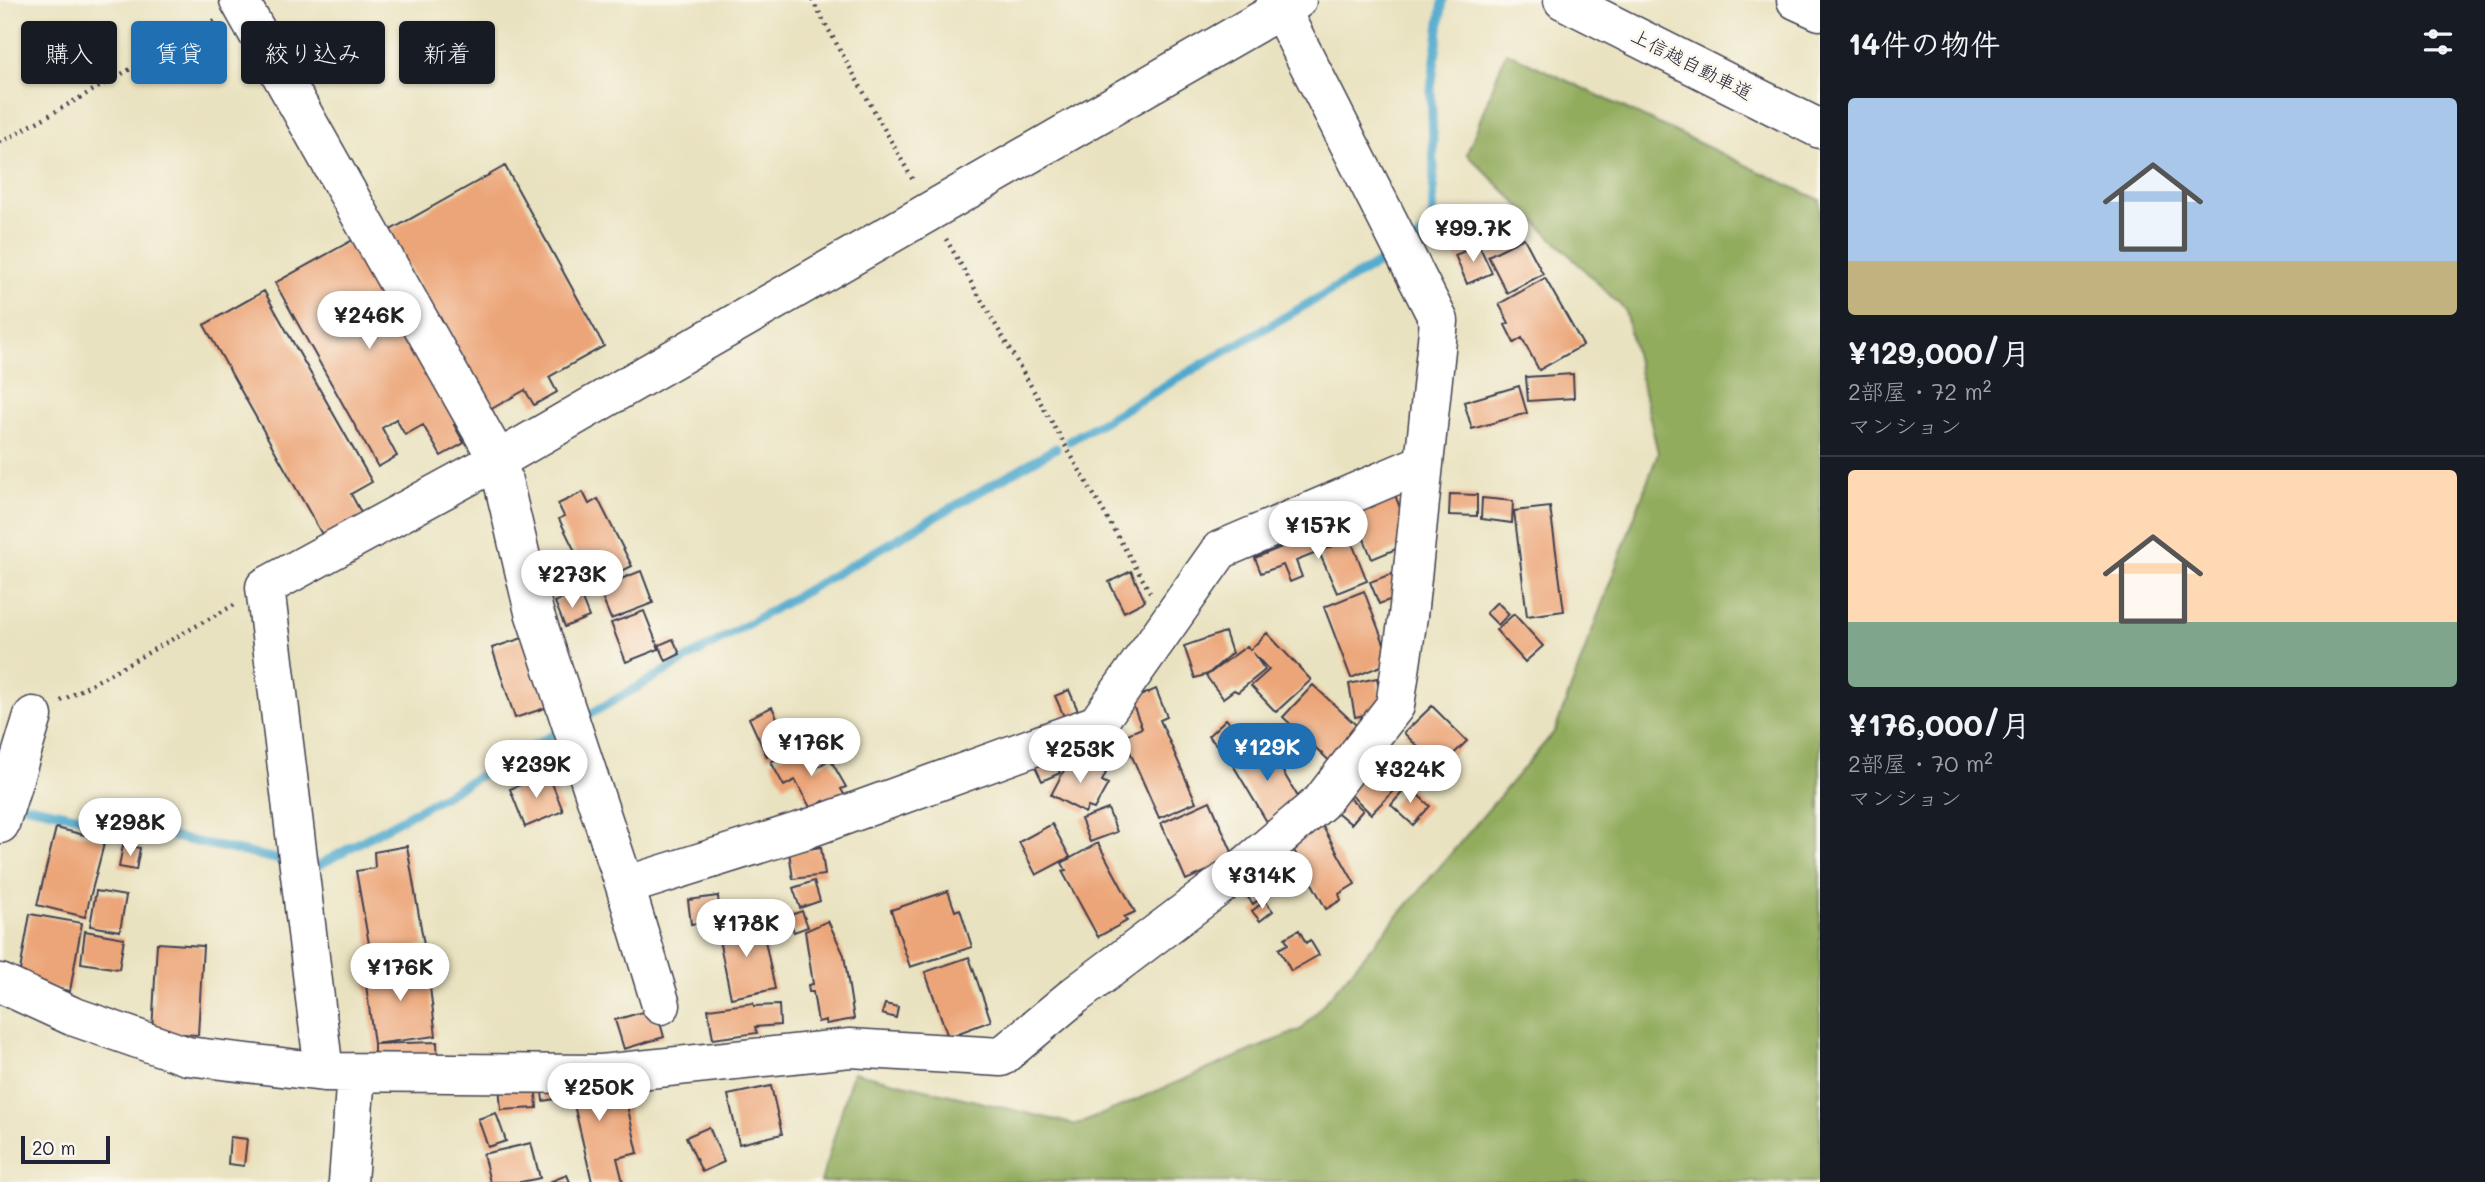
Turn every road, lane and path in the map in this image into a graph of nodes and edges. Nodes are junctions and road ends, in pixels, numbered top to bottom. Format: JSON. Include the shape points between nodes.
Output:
{"nodes":[{"id":1,"x":812,"y":0,"type":"edge"},
{"id":2,"x":1563,"y":0,"type":"edge"},
{"id":3,"x":1796,"y":0,"type":"edge"},
{"id":4,"x":241,"y":3,"type":"edge"},
{"id":5,"x":1284,"y":3,"type":"edge"},
{"id":6,"x":1820,"y":11,"type":"edge"},
{"id":7,"x":1820,"y":129,"type":"edge"},
{"id":8,"x":0,"y":144,"type":"edge"},
{"id":9,"x":930,"y":211,"type":"junction"},
{"id":10,"x":498,"y":460,"type":"junction"},
{"id":11,"x":1424,"y":463,"type":"junction"},
{"id":12,"x":265,"y":587,"type":"junction"},
{"id":13,"x":1168,"y":623,"type":"junction"},
{"id":14,"x":33,"y":716,"type":"joint"},
{"id":15,"x":0,"y":824,"type":"edge"},
{"id":16,"x":625,"y":886,"type":"junction"},
{"id":17,"x":0,"y":983,"type":"edge"},
{"id":18,"x":661,"y":1005,"type":"dead end"},
{"id":19,"x":340,"y":1073,"type":"junction"},
{"id":20,"x":348,"y":1182,"type":"edge"}],
"edges":[{"from":1,"to":9,"type":"path"},
{"from":2,"to":7,"type":"main road","name":"上信越自動車道"},
{"from":3,"to":6,"type":"main road"},
{"from":4,"to":8,"type":"path"},
{"from":4,"to":10,"type":"main road"},
{"from":5,"to":9,"type":"main road"},
{"from":5,"to":11,"type":"main road","via":[[1439,321]]},
{"from":9,"to":10,"type":"main road"},
{"from":9,"to":13,"type":"path"},
{"from":10,"to":12,"type":"main road"},
{"from":10,"to":16,"type":"main road","via":[[534,612]]},
{"from":11,"to":13,"type":"main road","via":[[1220,550]]},
{"from":11,"to":19,"type":"main road","via":[[1395,706],[1321,802],[1001,1057],[850,1048],[601,1074]]},
{"from":12,"to":14,"type":"path"},
{"from":12,"to":19,"type":"main road"},
{"from":13,"to":16,"type":"main road","via":[[1097,724],[807,828]]},
{"from":14,"to":15,"type":"main road"},
{"from":16,"to":18,"type":"main road"},
{"from":17,"to":19,"type":"main road","via":[[72,1016],[187,1056]]},
{"from":19,"to":20,"type":"main road"}]}
